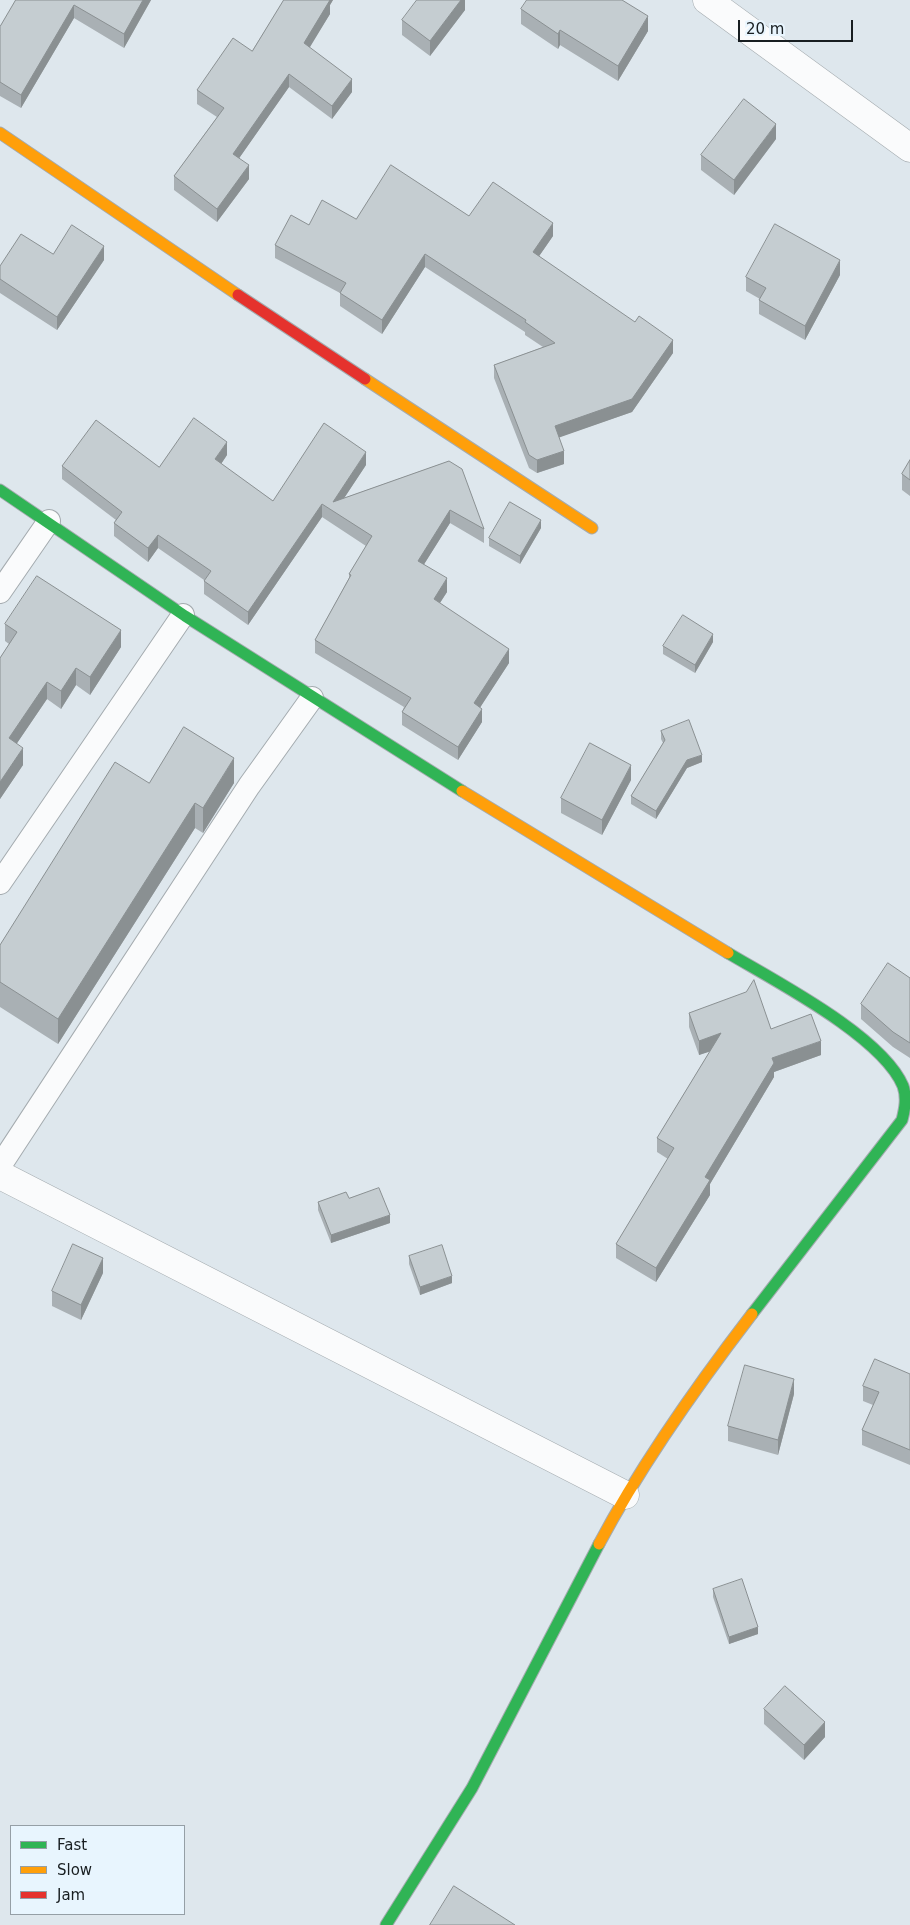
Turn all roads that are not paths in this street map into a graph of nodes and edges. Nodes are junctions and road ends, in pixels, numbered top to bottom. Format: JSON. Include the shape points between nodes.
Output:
{"nodes":[{"id":1,"x":707,"y":0,"type":"edge"},
{"id":2,"x":0,"y":133,"type":"edge"},
{"id":3,"x":910,"y":148,"type":"edge"},
{"id":4,"x":0,"y":490,"type":"edge"},
{"id":5,"x":49,"y":521,"type":"junction"},
{"id":6,"x":592,"y":528,"type":"dead end"},
{"id":7,"x":0,"y":592,"type":"edge"},
{"id":8,"x":183,"y":615,"type":"junction"},
{"id":9,"x":312,"y":698,"type":"junction"},
{"id":10,"x":3,"y":871,"type":"edge"},
{"id":11,"x":0,"y":1166,"type":"edge"},
{"id":12,"x":0,"y":1175,"type":"edge"},
{"id":13,"x":625,"y":1496,"type":"junction"},
{"id":14,"x":386,"y":1925,"type":"edge"}],
"edges":[{"from":1,"to":3,"type":"street"},
{"from":2,"to":6,"type":"street","via":[[219,283]]},
{"from":4,"to":5,"type":"street"},
{"from":5,"to":7,"type":"lane"},
{"from":5,"to":8,"type":"street"},
{"from":8,"to":9,"type":"street"},
{"from":8,"to":10,"type":"lane"},
{"from":9,"to":11,"type":"lane","via":[[243,794]]},
{"from":9,"to":13,"type":"street","via":[[818,1008],[895,1071],[903,1087],[906,1102],[902,1120],[705,1376]]},
{"from":12,"to":13,"type":"street"},
{"from":13,"to":14,"type":"street","via":[[472,1788]]}]}
